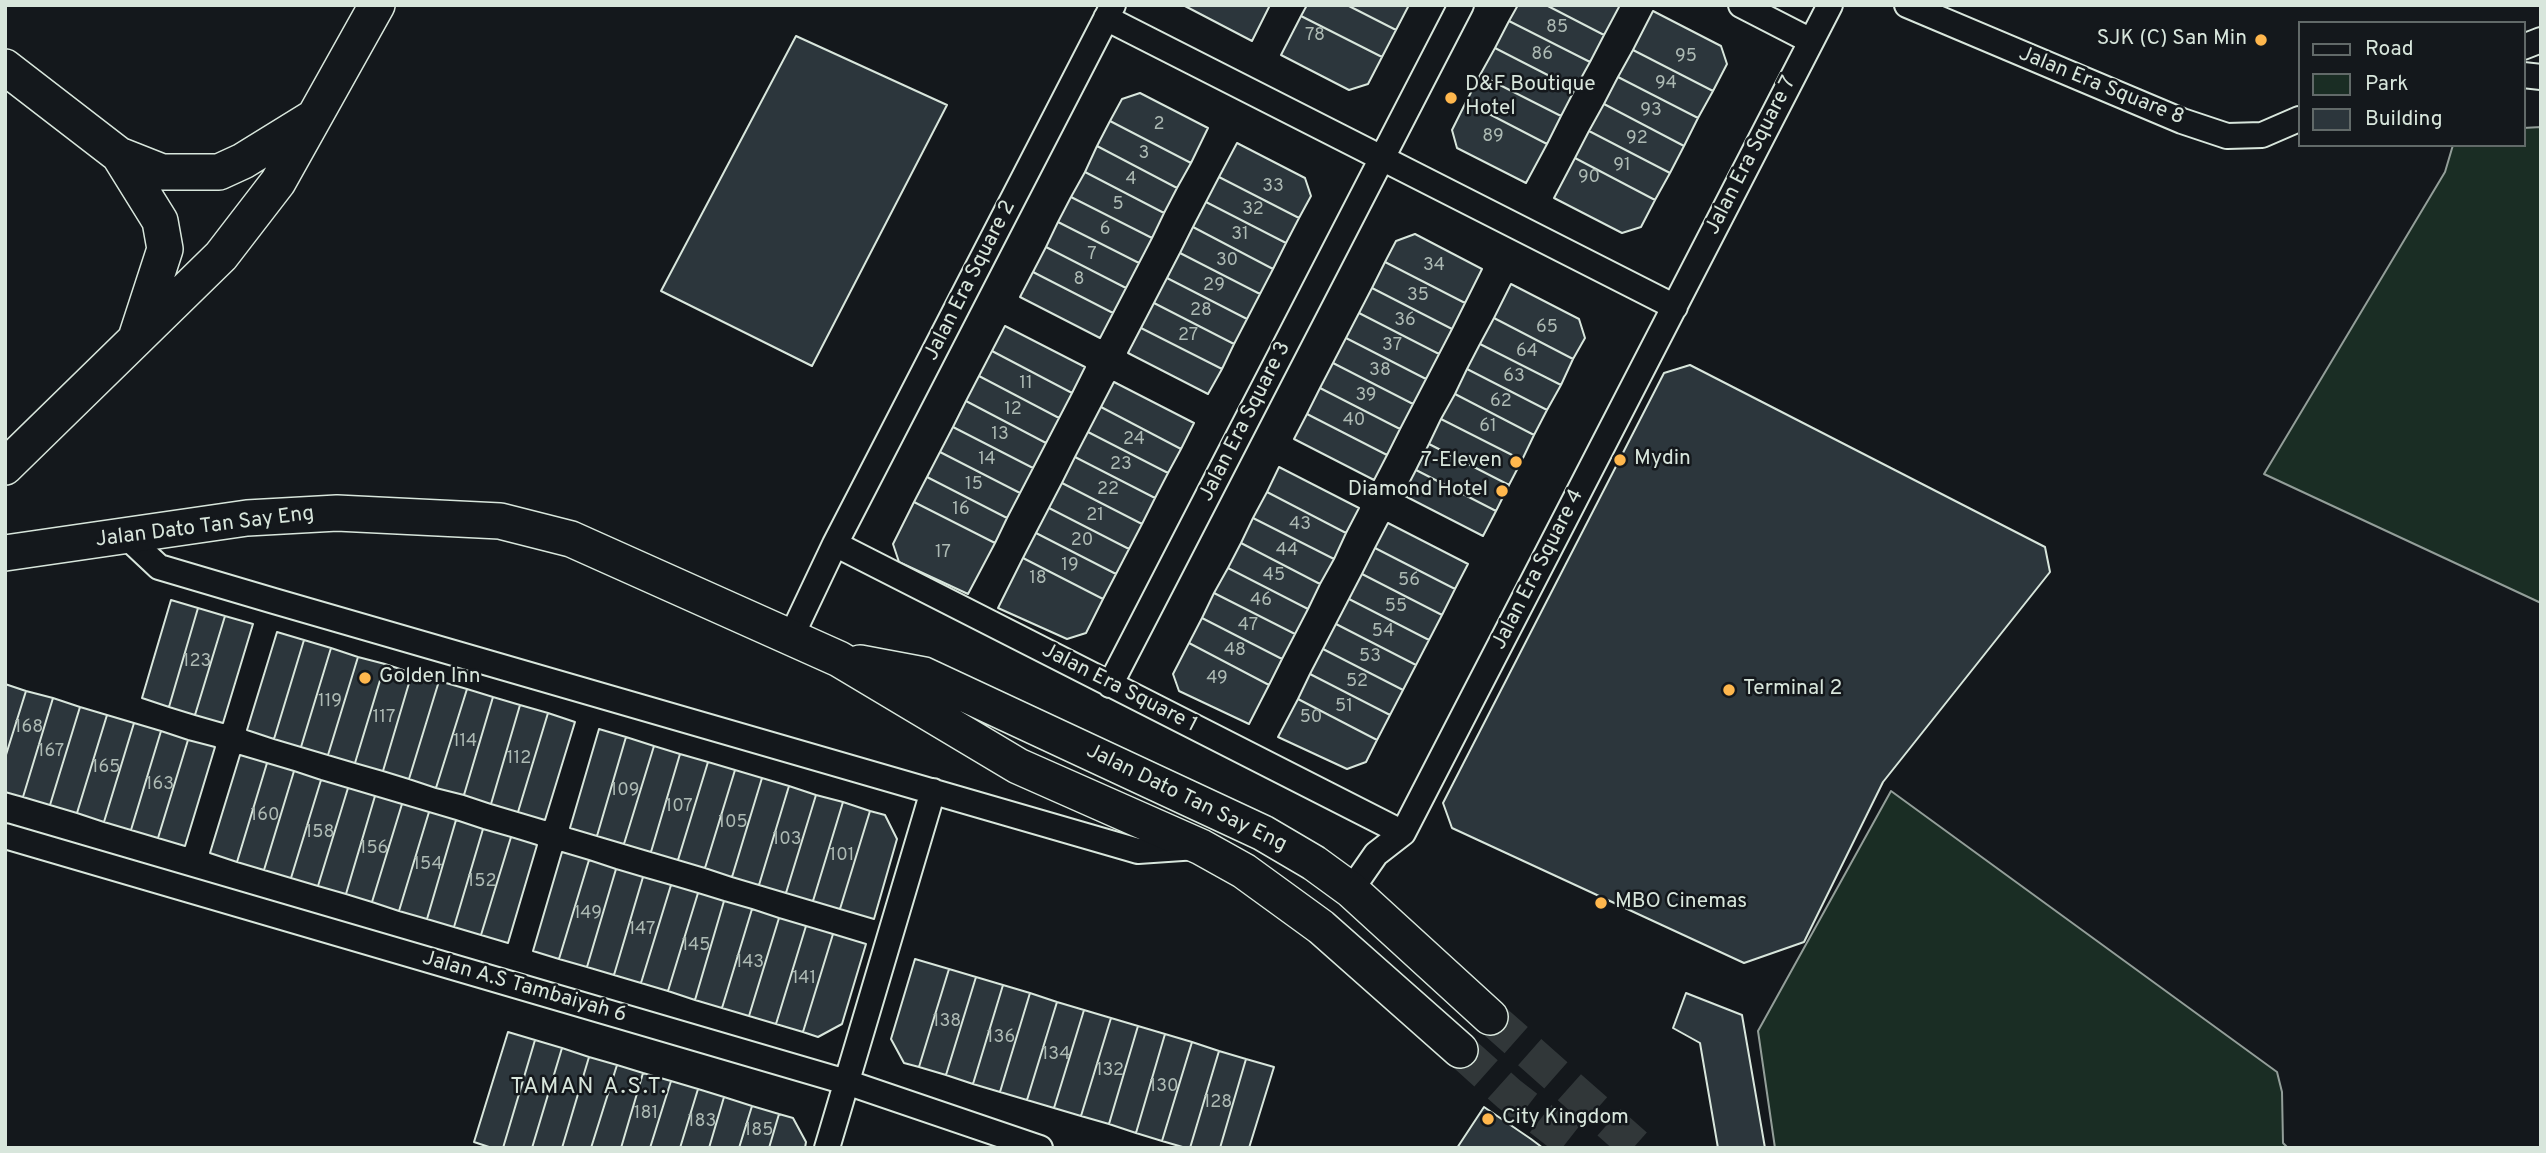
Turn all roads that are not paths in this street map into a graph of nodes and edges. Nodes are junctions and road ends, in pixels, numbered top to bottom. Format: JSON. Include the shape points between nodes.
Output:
{"nodes":[{"id":1,"x":377,"y":5,"type":"edge"},
{"id":2,"x":1461,"y":5,"type":"edge"},
{"id":3,"x":1741,"y":5,"type":"edge"},
{"id":4,"x":1830,"y":5,"type":"edge"},
{"id":5,"x":1907,"y":5,"type":"edge"},
{"id":6,"x":1110,"y":12,"type":"edge"},
{"id":7,"x":1811,"y":41,"type":"junction"},
{"id":8,"x":2541,"y":49,"type":"edge"},
{"id":9,"x":2541,"y":62,"type":"edge"},
{"id":10,"x":5,"y":67,"type":"edge"},
{"id":11,"x":314,"y":117,"type":"junction"},
{"id":12,"x":2298,"y":119,"type":"edge"},
{"id":13,"x":120,"y":155,"type":"junction"},
{"id":14,"x":1382,"y":158,"type":"junction"},
{"id":15,"x":1675,"y":307,"type":"junction"},
{"id":16,"x":136,"y":338,"type":"junction"},
{"id":17,"x":5,"y":467,"type":"edge"},
{"id":18,"x":126,"y":536,"type":"junction"},
{"id":19,"x":835,"y":544,"type":"junction"},
{"id":20,"x":5,"y":552,"type":"edge"},
{"id":21,"x":791,"y":637,"type":"junction"},
{"id":22,"x":839,"y":659,"type":"junction"},
{"id":23,"x":1110,"y":684,"type":"junction"},
{"id":24,"x":933,"y":791,"type":"junction"},
{"id":25,"x":1403,"y":833,"type":"junction"},
{"id":26,"x":5,"y":836,"type":"edge"},
{"id":27,"x":1201,"y":847,"type":"junction"},
{"id":28,"x":1351,"y":890,"type":"junction"},
{"id":29,"x":1490,"y":1017,"type":"tunnel mouth"},
{"id":30,"x":1460,"y":1050,"type":"tunnel mouth"},
{"id":31,"x":846,"y":1082,"type":"junction"},
{"id":32,"x":827,"y":1148,"type":"edge"},
{"id":33,"x":1040,"y":1148,"type":"edge"}],
"edges":[{"from":1,"to":11,"type":"street"},
{"from":2,"to":14,"type":"street","name":"Jalan Era Square 3"},
{"from":3,"to":7,"type":"street"},
{"from":4,"to":7,"type":"street","name":"Jalan Era Square 7"},
{"from":5,"to":12,"type":"street","name":"Jalan Era Square 8","via":[[2227,136],[2262,135]]},
{"from":6,"to":14,"type":"street"},
{"from":6,"to":19,"type":"street","name":"Jalan Era Square 2"},
{"from":7,"to":15,"type":"street","name":"Jalan Era Square 7"},
{"from":8,"to":9,"type":"street"},
{"from":10,"to":13,"type":"street"},
{"from":11,"to":13,"type":"street","via":[[219,172],[162,172]]},
{"from":11,"to":16,"type":"street","via":[[278,182],[221,256]]},
{"from":13,"to":16,"type":"street","via":[[160,221],[165,249]]},
{"from":14,"to":15,"type":"street"},
{"from":14,"to":23,"type":"street","name":"Jalan Era Square 3"},
{"from":15,"to":25,"type":"street","name":"Jalan Era Square 4"},
{"from":16,"to":17,"type":"street"},
{"from":18,"to":20,"type":"street","name":"Jalan Dato Tan Say Eng"},
{"from":18,"to":21,"type":"street","name":"Jalan Dato Tan Say Eng","via":[[247,519],[337,513],[500,521],[571,538]]},
{"from":18,"to":24,"type":"street","via":[[159,567]]},
{"from":19,"to":21,"type":"street","name":"Jalan Era Square 2"},
{"from":19,"to":23,"type":"street","name":"Jalan Era Square 1"},
{"from":21,"to":22,"type":"street","name":"Jalan Dato Tan Say Eng"},
{"from":22,"to":27,"type":"street","name":"Jalan Dato Tan Say Eng","via":[[1017,766]]},
{"from":22,"to":28,"type":"street","name":"Jalan Dato Tan Say Eng","via":[[924,675],[1263,833]]},
{"from":23,"to":25,"type":"street","name":"Jalan Era Square 1"},
{"from":24,"to":27,"type":"street","via":[[1138,851]]},
{"from":24,"to":31,"type":"street"},
{"from":25,"to":28,"type":"street","via":[[1376,854]]},
{"from":26,"to":31,"type":"street","name":"Jalan A.S Tambaiyah 6"},
{"from":27,"to":30,"type":"street","name":"Jalan Dato Tan Say Eng","via":[[1244,871],[1321,928]]},
{"from":28,"to":29,"type":"street","name":"Jalan Dato Tan Say Eng"},
{"from":31,"to":32,"type":"street"},
{"from":31,"to":33,"type":"street","name":"Jalan A.S Tambaiyah 6"}]}
